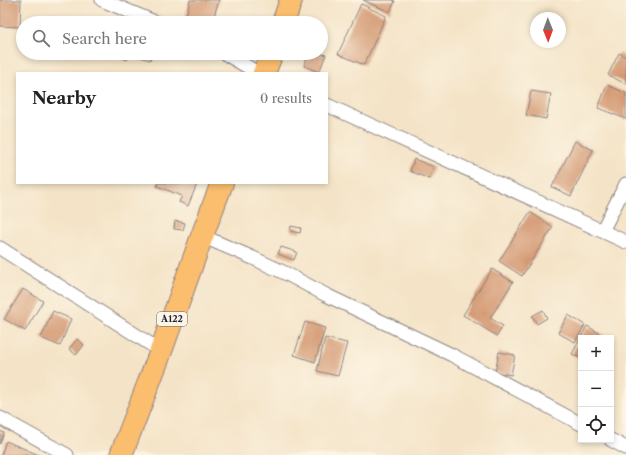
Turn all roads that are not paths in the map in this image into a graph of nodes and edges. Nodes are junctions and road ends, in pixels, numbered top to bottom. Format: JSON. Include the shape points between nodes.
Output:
{"nodes":[{"id":1,"x":102,"y":0,"type":"edge"},
{"id":2,"x":292,"y":0,"type":"edge"},
{"id":3,"x":140,"y":16,"type":"edge"},
{"id":4,"x":286,"y":16,"type":"edge"},
{"id":5,"x":236,"y":60,"type":"edge"},
{"id":6,"x":269,"y":60,"type":"edge"},
{"id":7,"x":256,"y":72,"type":"edge"},
{"id":8,"x":264,"y":72,"type":"edge"},
{"id":9,"x":328,"y":105,"type":"edge"},
{"id":10,"x":222,"y":184,"type":"edge"},
{"id":11,"x":626,"y":184,"type":"edge"},
{"id":12,"x":602,"y":231,"type":"junction"},
{"id":13,"x":202,"y":236,"type":"junction"},
{"id":14,"x":626,"y":242,"type":"edge"},
{"id":15,"x":0,"y":248,"type":"edge"},
{"id":16,"x":161,"y":351,"type":"junction"},
{"id":17,"x":0,"y":418,"type":"edge"},
{"id":18,"x":578,"y":422,"type":"edge"},
{"id":19,"x":614,"y":442,"type":"edge"},
{"id":20,"x":626,"y":448,"type":"edge"},
{"id":21,"x":67,"y":455,"type":"edge"},
{"id":22,"x":121,"y":455,"type":"edge"}],
"edges":[{"from":1,"to":3,"type":"street"},
{"from":2,"to":4,"type":"highway"},
{"from":5,"to":7,"type":"street"},
{"from":6,"to":8,"type":"highway"},
{"from":9,"to":12,"type":"street"},
{"from":10,"to":13,"type":"highway","number":"A122"},
{"from":11,"to":12,"type":"street"},
{"from":12,"to":14,"type":"street"},
{"from":13,"to":16,"type":"highway","number":"A122"},
{"from":13,"to":18,"type":"street","via":[[280,270],[326,295],[452,355]]},
{"from":15,"to":16,"type":"street"},
{"from":16,"to":22,"type":"highway","number":"A122"},
{"from":17,"to":21,"type":"street"},
{"from":19,"to":20,"type":"street"}]}
